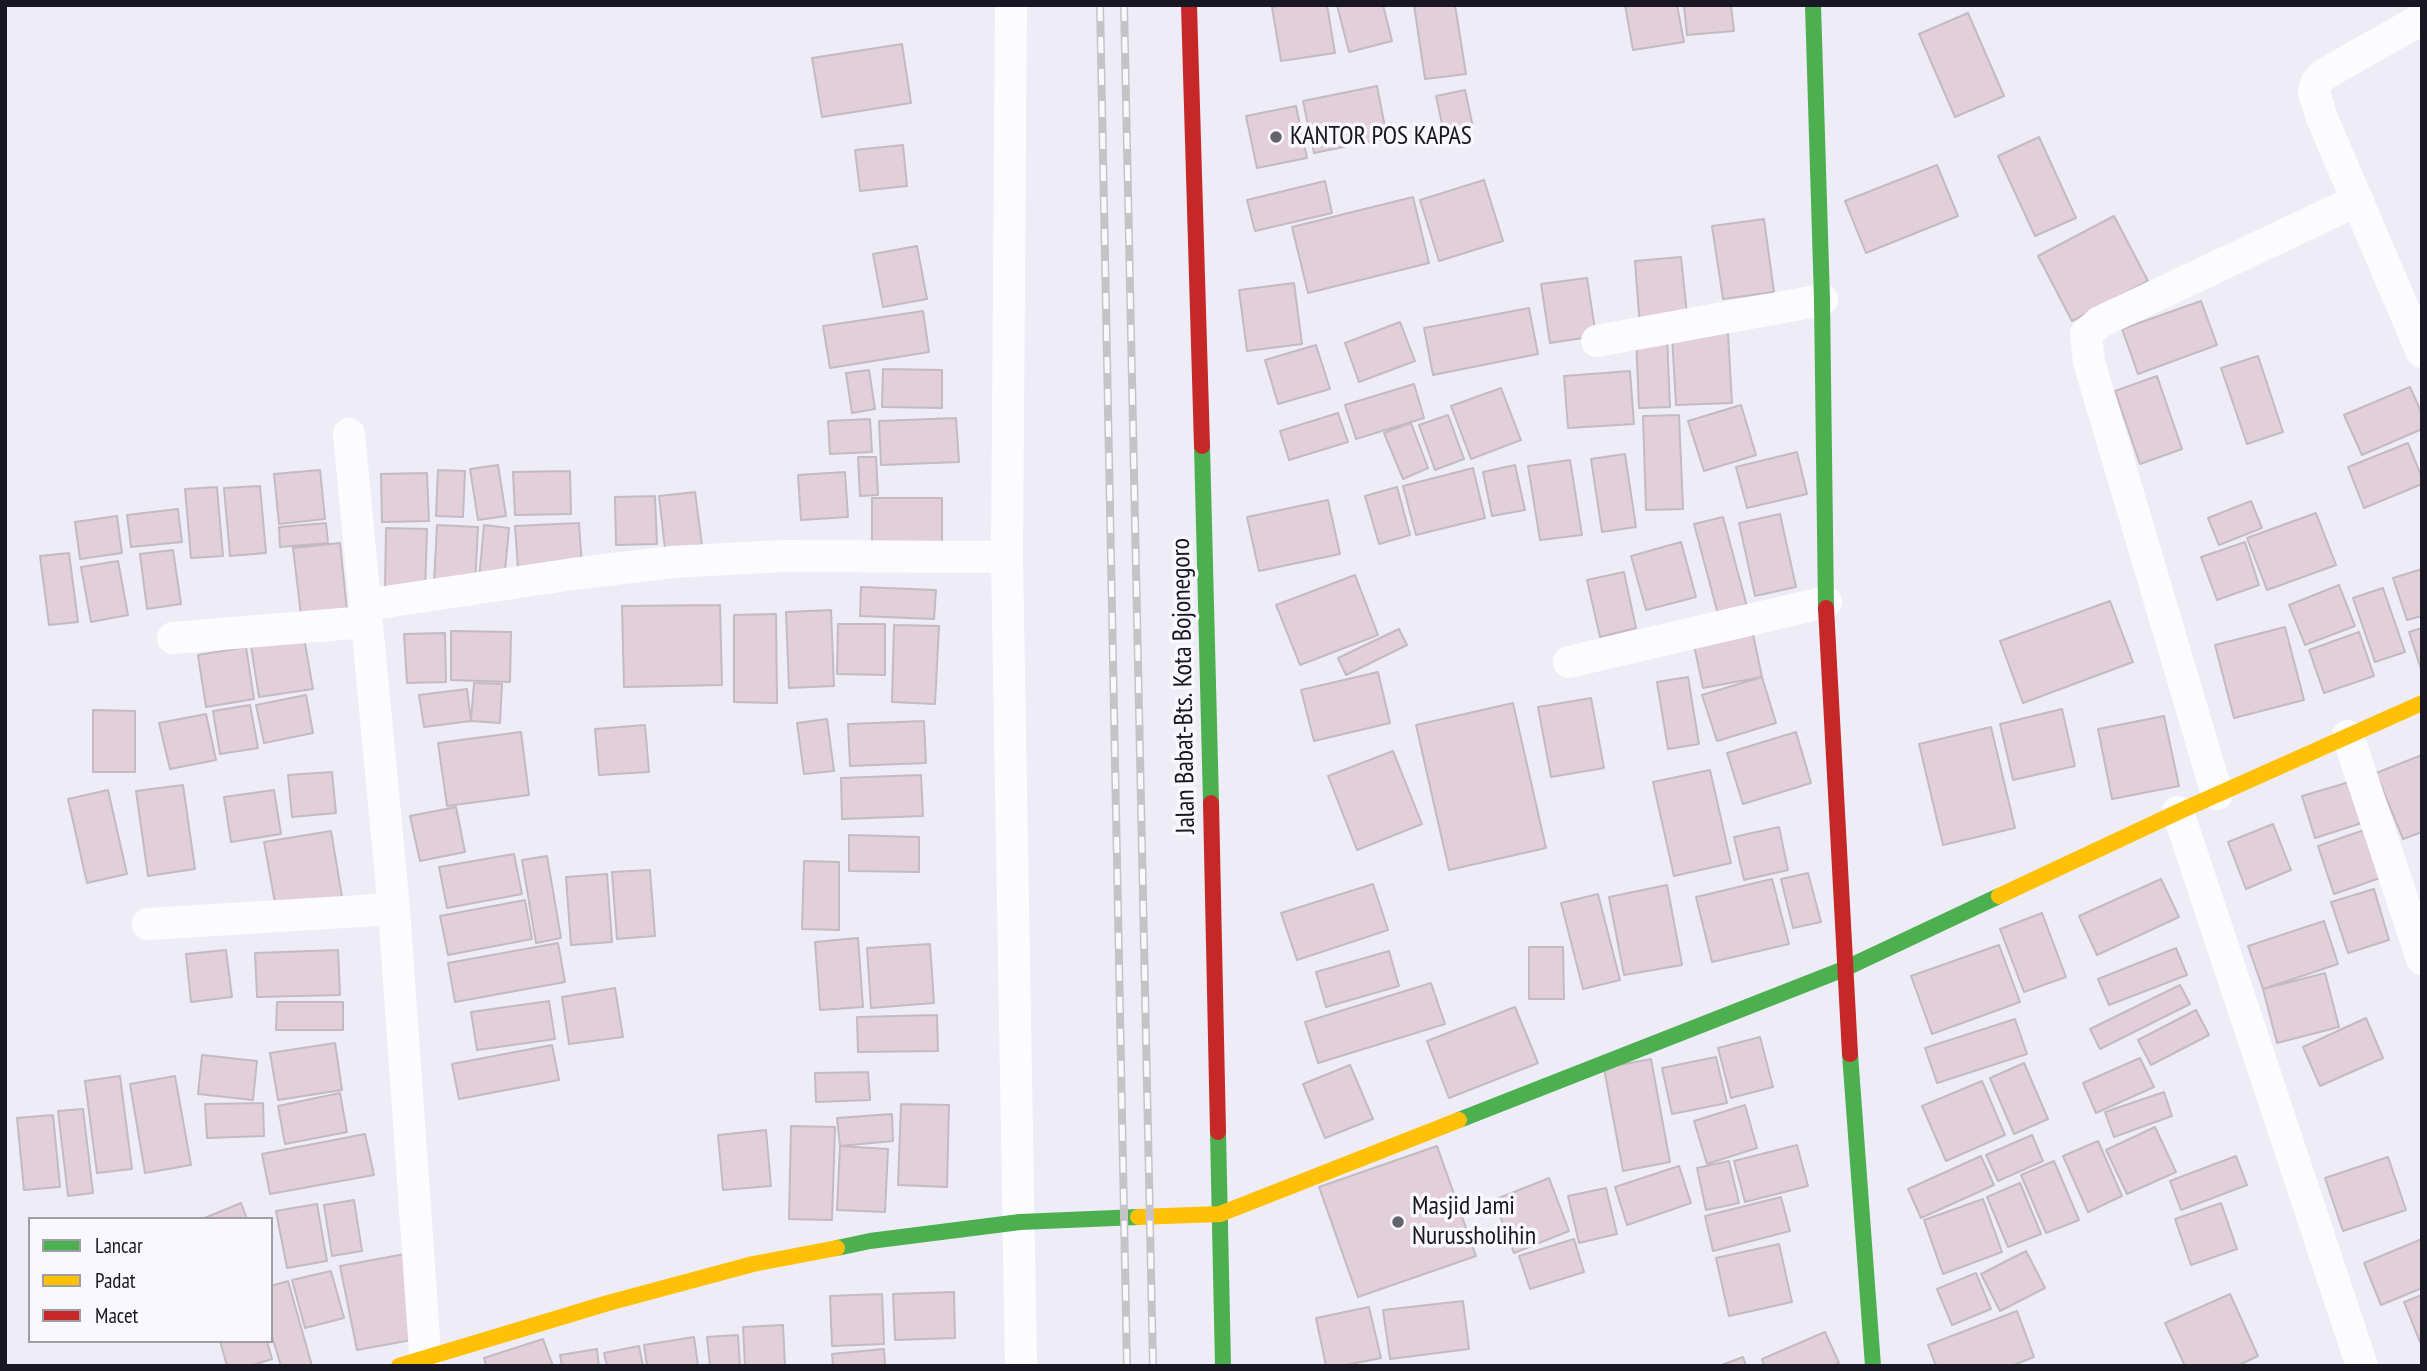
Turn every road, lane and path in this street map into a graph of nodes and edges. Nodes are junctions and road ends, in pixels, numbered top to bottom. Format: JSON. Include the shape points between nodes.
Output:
{"nodes":[{"id":1,"x":1011,"y":5,"type":"edge"},
{"id":2,"x":1189,"y":5,"type":"edge"},
{"id":3,"x":1813,"y":5,"type":"edge"},
{"id":4,"x":2422,"y":19,"type":"edge"},
{"id":5,"x":2358,"y":200,"type":"junction"},
{"id":6,"x":1822,"y":300,"type":"junction"},
{"id":7,"x":1597,"y":341,"type":"dead end"},
{"id":8,"x":2422,"y":352,"type":"edge"},
{"id":9,"x":349,"y":433,"type":"dead end"},
{"id":10,"x":1007,"y":557,"type":"junction"},
{"id":11,"x":1826,"y":603,"type":"junction"},
{"id":12,"x":366,"y":613,"type":"junction"},
{"id":13,"x":173,"y":638,"type":"dead end"},
{"id":14,"x":1569,"y":662,"type":"dead end"},
{"id":15,"x":2422,"y":702,"type":"edge"},
{"id":16,"x":2348,"y":736,"type":"junction"},
{"id":17,"x":2217,"y":794,"type":"junction"},
{"id":18,"x":2178,"y":812,"type":"junction"},
{"id":19,"x":394,"y":909,"type":"junction"},
{"id":20,"x":148,"y":924,"type":"dead end"},
{"id":21,"x":2422,"y":959,"type":"edge"},
{"id":22,"x":1844,"y":969,"type":"junction"},
{"id":23,"x":1220,"y":1214,"type":"junction"},
{"id":24,"x":1020,"y":1222,"type":"junction"},
{"id":25,"x":417,"y":1363,"type":"edge"},
{"id":26,"x":1021,"y":1366,"type":"edge"},
{"id":27,"x":1223,"y":1366,"type":"edge"},
{"id":28,"x":1873,"y":1366,"type":"edge"},
{"id":29,"x":2362,"y":1366,"type":"edge"}],
"edges":[{"from":1,"to":10,"type":"street"},
{"from":2,"to":23,"type":"main road","name":"Jalan Babat-Bts. Kota Bojonegoro"},
{"from":3,"to":6,"type":"main road"},
{"from":4,"to":5,"type":"street","via":[[2323,75],[2314,87],[2319,110]]},
{"from":5,"to":8,"type":"street"},
{"from":5,"to":17,"type":"street","via":[[2100,322],[2085,341]]},
{"from":6,"to":7,"type":"street"},
{"from":6,"to":11,"type":"main road"},
{"from":9,"to":12,"type":"street"},
{"from":10,"to":12,"type":"street","via":[[782,556],[672,562],[573,574]]},
{"from":10,"to":24,"type":"street"},
{"from":11,"to":14,"type":"street"},
{"from":11,"to":22,"type":"main road"},
{"from":12,"to":13,"type":"street"},
{"from":12,"to":19,"type":"street"},
{"from":15,"to":16,"type":"main road"},
{"from":16,"to":17,"type":"main road"},
{"from":16,"to":21,"type":"street"},
{"from":17,"to":18,"type":"main road"},
{"from":18,"to":22,"type":"main road"},
{"from":18,"to":29,"type":"street"},
{"from":19,"to":20,"type":"street"},
{"from":19,"to":25,"type":"street"},
{"from":22,"to":23,"type":"main road"},
{"from":22,"to":28,"type":"main road"},
{"from":23,"to":24,"type":"main road"},
{"from":23,"to":27,"type":"main road","name":"Jalan Babat-Bts. Kota Bojonegoro"},
{"from":24,"to":25,"type":"main road","via":[[870,1241],[753,1264],[608,1303]]},
{"from":24,"to":26,"type":"street"}]}
